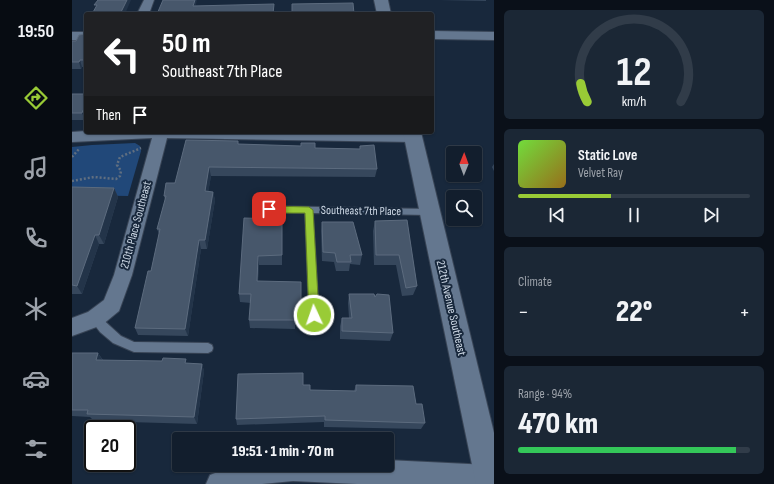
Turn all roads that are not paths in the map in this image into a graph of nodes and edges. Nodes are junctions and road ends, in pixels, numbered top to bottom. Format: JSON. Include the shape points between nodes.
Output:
{"nodes":[{"id":1,"x":149,"y":0,"type":"edge"},
{"id":2,"x":381,"y":0,"type":"edge"},
{"id":3,"x":144,"y":12,"type":"edge"},
{"id":4,"x":384,"y":12,"type":"edge"},
{"id":5,"x":72,"y":36,"type":"edge"},
{"id":6,"x":84,"y":36,"type":"edge"},
{"id":7,"x":434,"y":36,"type":"edge"},
{"id":8,"x":494,"y":36,"type":"edge"},
{"id":9,"x":412,"y":134,"type":"edge"},
{"id":10,"x":72,"y":136,"type":"edge"},
{"id":11,"x":159,"y":140,"type":"junction"},
{"id":12,"x":269,"y":209,"type":"dead end"},
{"id":13,"x":309,"y":210,"type":"junction"},
{"id":14,"x":429,"y":212,"type":"junction"},
{"id":15,"x":314,"y":315,"type":"dead end"},
{"id":16,"x":100,"y":316,"type":"junction"},
{"id":17,"x":72,"y":327,"type":"edge"},
{"id":18,"x":208,"y":348,"type":"dead end"},
{"id":19,"x":293,"y":476,"type":"edge"},
{"id":20,"x":491,"y":479,"type":"edge"},
{"id":21,"x":219,"y":484,"type":"edge"}],
"edges":[{"from":1,"to":3,"type":"street"},
{"from":2,"to":4,"type":"street"},
{"from":5,"to":6,"type":"street"},
{"from":7,"to":8,"type":"street"},
{"from":9,"to":11,"type":"street"},
{"from":9,"to":14,"type":"street","name":"212th Avenue Southeast"},
{"from":10,"to":11,"type":"street"},
{"from":11,"to":16,"type":"street","name":"210th Place Southeast","via":[[118,290],[112,305]]},
{"from":12,"to":13,"type":"lane","name":"Southeast 7th Place"},
{"from":13,"to":14,"type":"lane","name":"Southeast 7th Place"},
{"from":13,"to":15,"type":"lane"},
{"from":14,"to":20,"type":"street","name":"212th Avenue Southeast"},
{"from":16,"to":17,"type":"street"},
{"from":16,"to":18,"type":"lane","via":[[114,339],[134,348]]},
{"from":19,"to":20,"type":"street"},
{"from":19,"to":21,"type":"street","via":[[266,470],[244,474]]}]}
